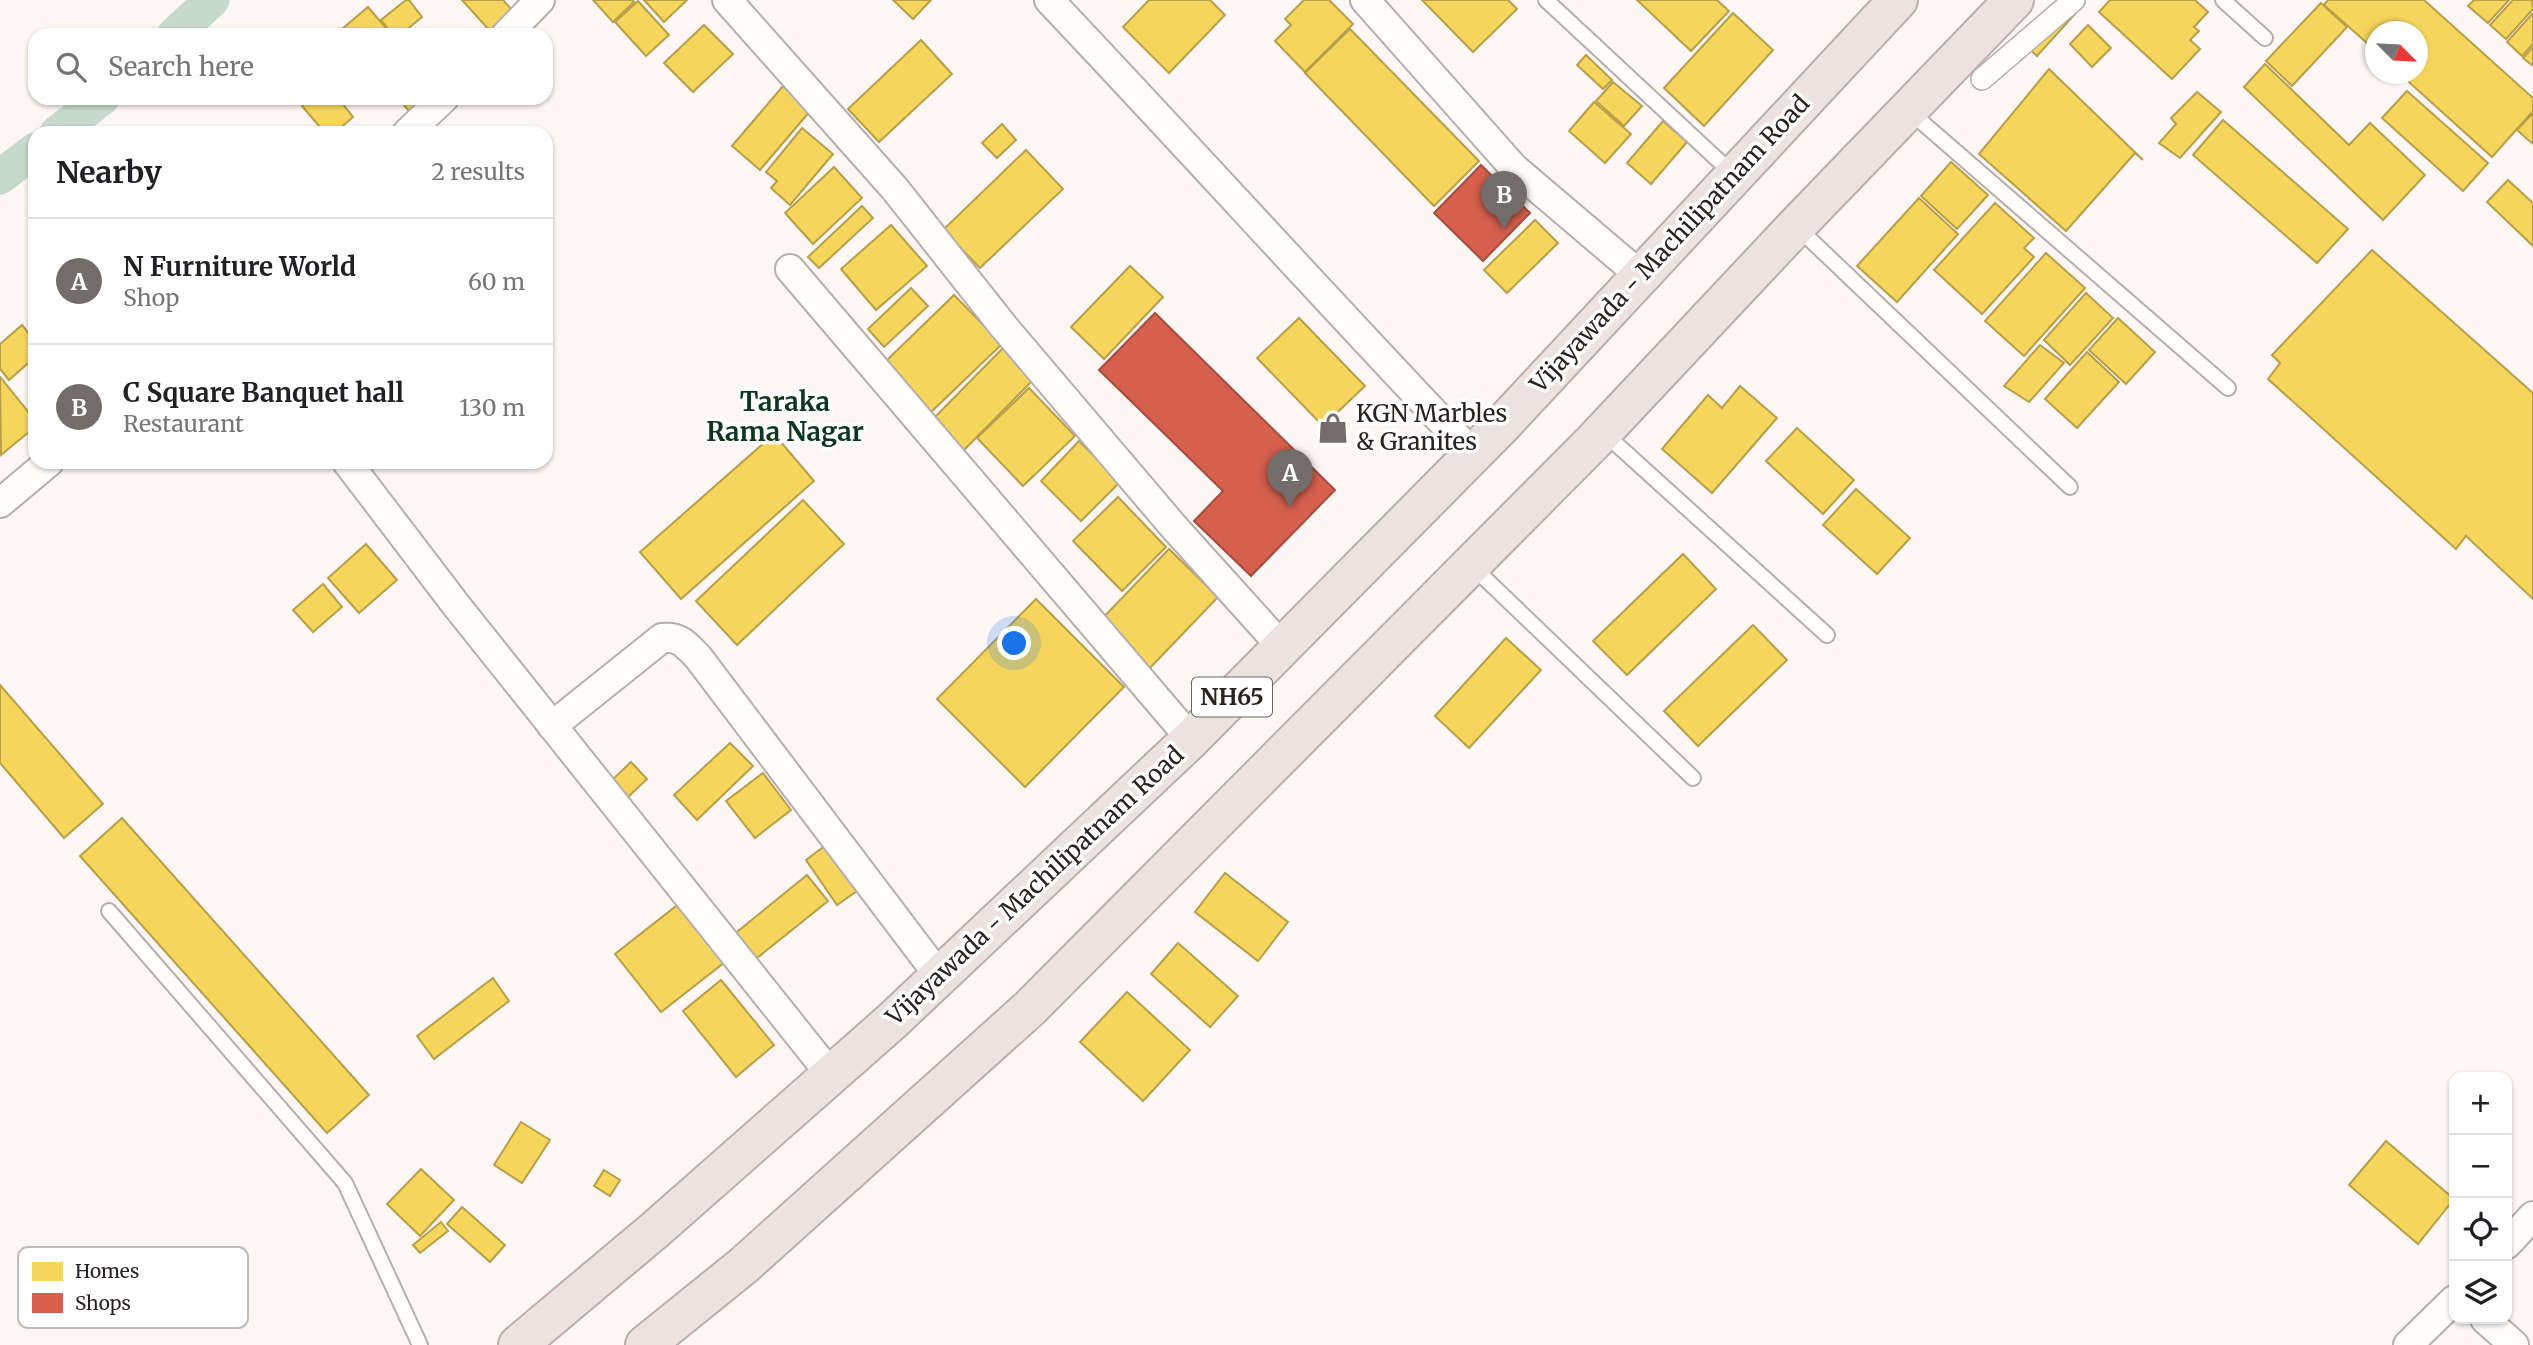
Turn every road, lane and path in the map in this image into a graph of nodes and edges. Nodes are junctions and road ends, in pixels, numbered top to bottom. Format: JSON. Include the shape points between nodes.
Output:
{"nodes":[{"id":1,"x":540,"y":0,"type":"edge"},
{"id":2,"x":727,"y":0,"type":"edge"},
{"id":3,"x":1049,"y":0,"type":"edge"},
{"id":4,"x":1365,"y":0,"type":"edge"},
{"id":5,"x":1546,"y":0,"type":"edge"},
{"id":6,"x":1898,"y":0,"type":"edge"},
{"id":7,"x":2014,"y":0,"type":"edge"},
{"id":8,"x":2074,"y":0,"type":"edge"},
{"id":9,"x":2223,"y":0,"type":"edge"},
{"id":10,"x":513,"y":28,"type":"edge"},
{"id":11,"x":2265,"y":37,"type":"dead end"},
{"id":12,"x":1982,"y":79,"type":"dead end"},
{"id":13,"x":436,"y":105,"type":"edge"},
{"id":14,"x":1908,"y":110,"type":"junction"},
{"id":15,"x":414,"y":126,"type":"edge"},
{"id":16,"x":1734,"y":175,"type":"junction"},
{"id":17,"x":1796,"y":226,"type":"junction"},
{"id":18,"x":790,"y":269,"type":"dead end"},
{"id":19,"x":1641,"y":276,"type":"junction"},
{"id":20,"x":2228,"y":388,"type":"dead end"},
{"id":21,"x":1603,"y":432,"type":"junction"},
{"id":22,"x":1473,"y":454,"type":"junction"},
{"id":23,"x":41,"y":469,"type":"edge"},
{"id":24,"x":352,"y":469,"type":"edge"},
{"id":25,"x":2070,"y":486,"type":"dead end"},
{"id":26,"x":0,"y":503,"type":"edge"},
{"id":27,"x":1471,"y":564,"type":"junction"},
{"id":28,"x":1827,"y":635,"type":"dead end"},
{"id":29,"x":1282,"y":646,"type":"junction"},
{"id":30,"x":552,"y":726,"type":"junction"},
{"id":31,"x":1191,"y":739,"type":"junction"},
{"id":32,"x":1693,"y":778,"type":"dead end"},
{"id":33,"x":109,"y":911,"type":"dead end"},
{"id":34,"x":940,"y":977,"type":"junction"},
{"id":35,"x":831,"y":1075,"type":"junction"},
{"id":36,"x":2533,"y":1216,"type":"edge"},
{"id":37,"x":2512,"y":1239,"type":"edge"},
{"id":38,"x":2449,"y":1305,"type":"edge"},
{"id":39,"x":2490,"y":1324,"type":"edge"},
{"id":40,"x":420,"y":1345,"type":"edge"},
{"id":41,"x":518,"y":1345,"type":"edge"},
{"id":42,"x":645,"y":1345,"type":"edge"},
{"id":43,"x":2408,"y":1345,"type":"edge"},
{"id":44,"x":2514,"y":1345,"type":"edge"}],
"edges":[{"from":1,"to":10,"type":"street"},
{"from":2,"to":29,"type":"street","via":[[895,189],[1004,327],[1173,526]]},
{"from":3,"to":22,"type":"street"},
{"from":4,"to":19,"type":"street","via":[[1514,169]]},
{"from":5,"to":16,"type":"lane"},
{"from":6,"to":16,"type":"highway","name":"Vijayawada - Machilipatnam Road","number":"NH65"},
{"from":7,"to":14,"type":"highway","number":"NH65"},
{"from":8,"to":12,"type":"street"},
{"from":9,"to":11,"type":"lane"},
{"from":13,"to":15,"type":"street"},
{"from":14,"to":17,"type":"highway","number":"NH65"},
{"from":14,"to":20,"type":"lane"},
{"from":16,"to":19,"type":"highway","name":"Vijayawada - Machilipatnam Road","number":"NH65"},
{"from":17,"to":21,"type":"highway","number":"NH65"},
{"from":17,"to":25,"type":"lane"},
{"from":18,"to":31,"type":"street"},
{"from":19,"to":22,"type":"highway","name":"Vijayawada - Machilipatnam Road","number":"NH65"},
{"from":21,"to":27,"type":"highway","number":"NH65"},
{"from":21,"to":28,"type":"lane"},
{"from":22,"to":29,"type":"highway","name":"Vijayawada - Machilipatnam Road","number":"NH65"},
{"from":23,"to":26,"type":"street"},
{"from":24,"to":30,"type":"street"},
{"from":27,"to":32,"type":"lane"},
{"from":27,"to":42,"type":"highway","number":"NH65","via":[[1030,1008],[743,1266]]},
{"from":29,"to":31,"type":"highway","name":"Vijayawada - Machilipatnam Road","number":"NH65"},
{"from":30,"to":34,"type":"street","via":[[662,638],[673,636],[682,641]]},
{"from":30,"to":35,"type":"street"},
{"from":31,"to":34,"type":"highway","name":"Vijayawada - Machilipatnam Road","number":"NH65"},
{"from":33,"to":40,"type":"lane","via":[[345,1183]]},
{"from":34,"to":35,"type":"highway","name":"Vijayawada - Machilipatnam Road","number":"NH65"},
{"from":35,"to":41,"type":"highway","name":"Vijayawada - Machilipatnam Road","number":"NH65"},
{"from":36,"to":37,"type":"street"},
{"from":38,"to":43,"type":"street"},
{"from":39,"to":44,"type":"street"}]}
